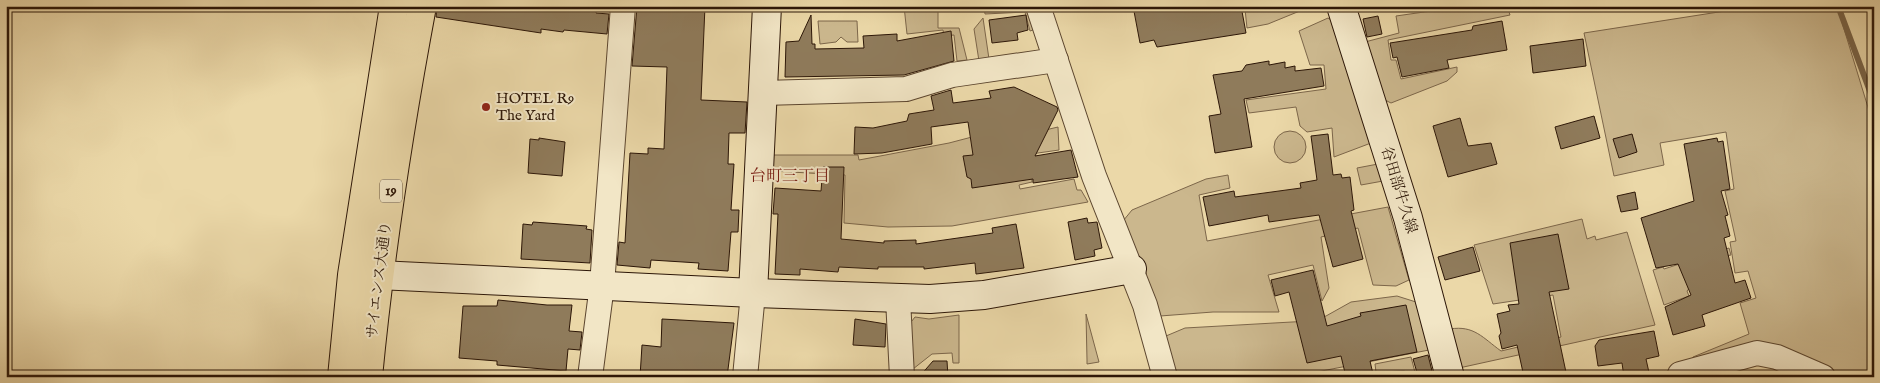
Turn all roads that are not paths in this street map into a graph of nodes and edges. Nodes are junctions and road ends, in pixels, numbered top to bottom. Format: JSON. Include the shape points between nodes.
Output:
{"nodes":[{"id":1,"x":623,"y":6,"type":"edge"},
{"id":2,"x":766,"y":6,"type":"edge"},
{"id":3,"x":1038,"y":6,"type":"edge"},
{"id":4,"x":1341,"y":6,"type":"edge"},
{"id":5,"x":394,"y":11,"type":"edge"},
{"id":6,"x":421,"y":13,"type":"edge"},
{"id":7,"x":1056,"y":60,"type":"junction"},
{"id":8,"x":763,"y":93,"type":"junction"},
{"id":9,"x":1132,"y":269,"type":"junction"},
{"id":10,"x":378,"y":274,"type":"junction"},
{"id":11,"x":602,"y":285,"type":"junction"},
{"id":12,"x":753,"y":293,"type":"junction"},
{"id":13,"x":898,"y":299,"type":"junction"},
{"id":14,"x":1680,"y":374,"type":"dead end"},
{"id":15,"x":342,"y":377,"type":"edge"},
{"id":16,"x":368,"y":377,"type":"edge"},
{"id":17,"x":590,"y":377,"type":"edge"},
{"id":18,"x":745,"y":377,"type":"edge"},
{"id":19,"x":902,"y":377,"type":"edge"},
{"id":20,"x":1165,"y":377,"type":"edge"},
{"id":21,"x":1450,"y":377,"type":"edge"},
{"id":22,"x":1823,"y":377,"type":"edge"}],
"edges":[{"from":1,"to":11,"type":"street"},
{"from":2,"to":8,"type":"street"},
{"from":3,"to":7,"type":"street"},
{"from":4,"to":21,"type":"street","name":"谷田部牛久線","via":[[1408,218]]},
{"from":5,"to":6,"type":"main road"},
{"from":5,"to":15,"type":"main road","name":"サイエンス大通り","number":"19","via":[[352,274]]},
{"from":6,"to":10,"type":"main road","name":"サイエンス大通り","number":"19"},
{"from":7,"to":8,"type":"street","via":[[952,75],[906,89]]},
{"from":7,"to":9,"type":"street","via":[[1094,176]]},
{"from":8,"to":12,"type":"street"},
{"from":9,"to":13,"type":"street","via":[[976,296]]},
{"from":9,"to":20,"type":"street"},
{"from":10,"to":11,"type":"street"},
{"from":10,"to":16,"type":"main road","name":"サイエンス大通り","number":"19"},
{"from":11,"to":12,"type":"street"},
{"from":11,"to":17,"type":"street"},
{"from":12,"to":13,"type":"street"},
{"from":12,"to":18,"type":"street"},
{"from":13,"to":19,"type":"street"},
{"from":14,"to":22,"type":"street","via":[[1757,353],[1777,356]]}]}
